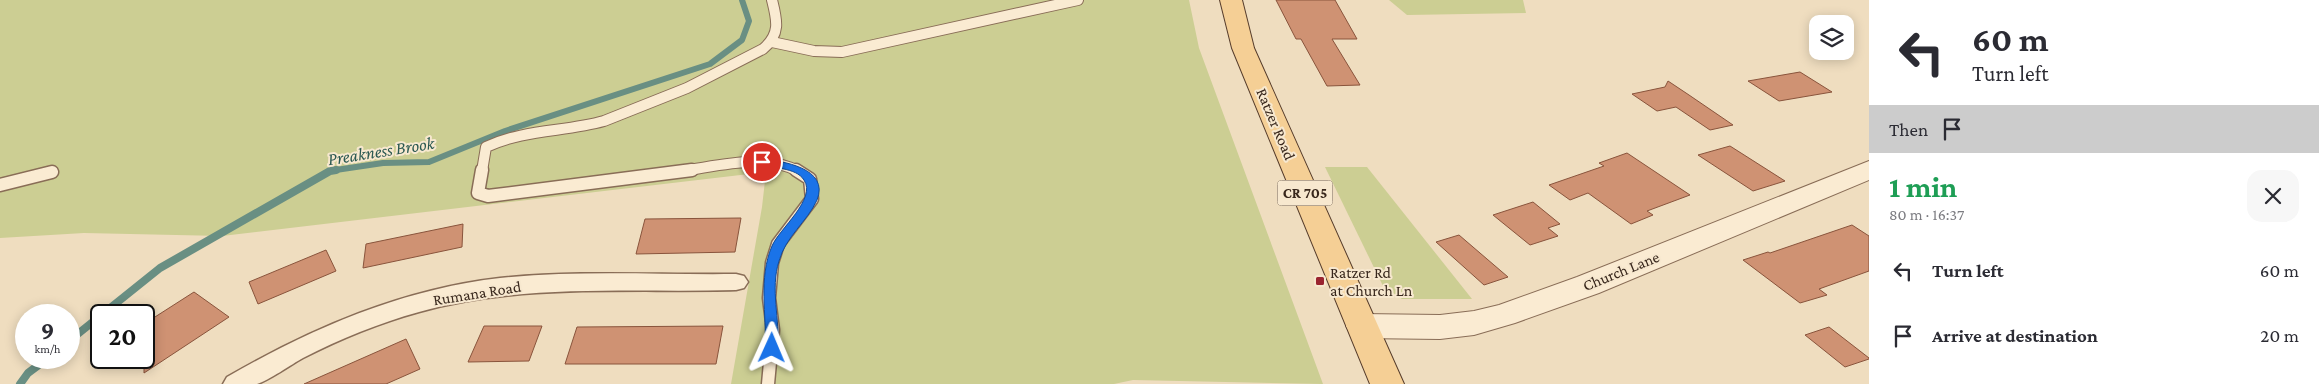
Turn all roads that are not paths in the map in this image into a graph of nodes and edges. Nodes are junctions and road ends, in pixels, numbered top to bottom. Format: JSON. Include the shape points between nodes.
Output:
{"nodes":[{"id":1,"x":772,"y":0,"type":"edge"},
{"id":2,"x":1078,"y":0,"type":"edge"},
{"id":3,"x":1231,"y":0,"type":"edge"},
{"id":4,"x":772,"y":42,"type":"junction"},
{"id":5,"x":1869,"y":170,"type":"edge"},
{"id":6,"x":52,"y":172,"type":"dead end"},
{"id":7,"x":0,"y":185,"type":"edge"},
{"id":8,"x":736,"y":282,"type":"dead end"},
{"id":9,"x":1362,"y":326,"type":"junction"},
{"id":10,"x":236,"y":384,"type":"edge"},
{"id":11,"x":768,"y":384,"type":"edge"},
{"id":12,"x":1386,"y":384,"type":"edge"}],
"edges":[{"from":1,"to":4,"type":"lane","via":[[776,19]]},
{"from":2,"to":4,"type":"lane","via":[[842,52],[814,52]]},
{"from":3,"to":9,"type":"main road","name":"Ratzer Road","number":"CR 705","via":[[1243,48]]},
{"from":4,"to":11,"type":"lane","via":[[720,72],[623,114],[590,124],[528,132],[486,146],[478,193],[509,195],[744,163],[776,164],[801,171],[810,179],[812,199],[778,244],[772,264],[769,298],[773,330]]},
{"from":5,"to":9,"type":"street","name":"Church Lane","via":[[1504,315],[1440,327]]},
{"from":6,"to":7,"type":"lane"},
{"from":8,"to":10,"type":"street","name":"Rumana Road","via":[[555,283],[472,291],[413,305],[323,336]]},
{"from":9,"to":12,"type":"main road","name":"Ratzer Road","number":"CR 705"}]}
